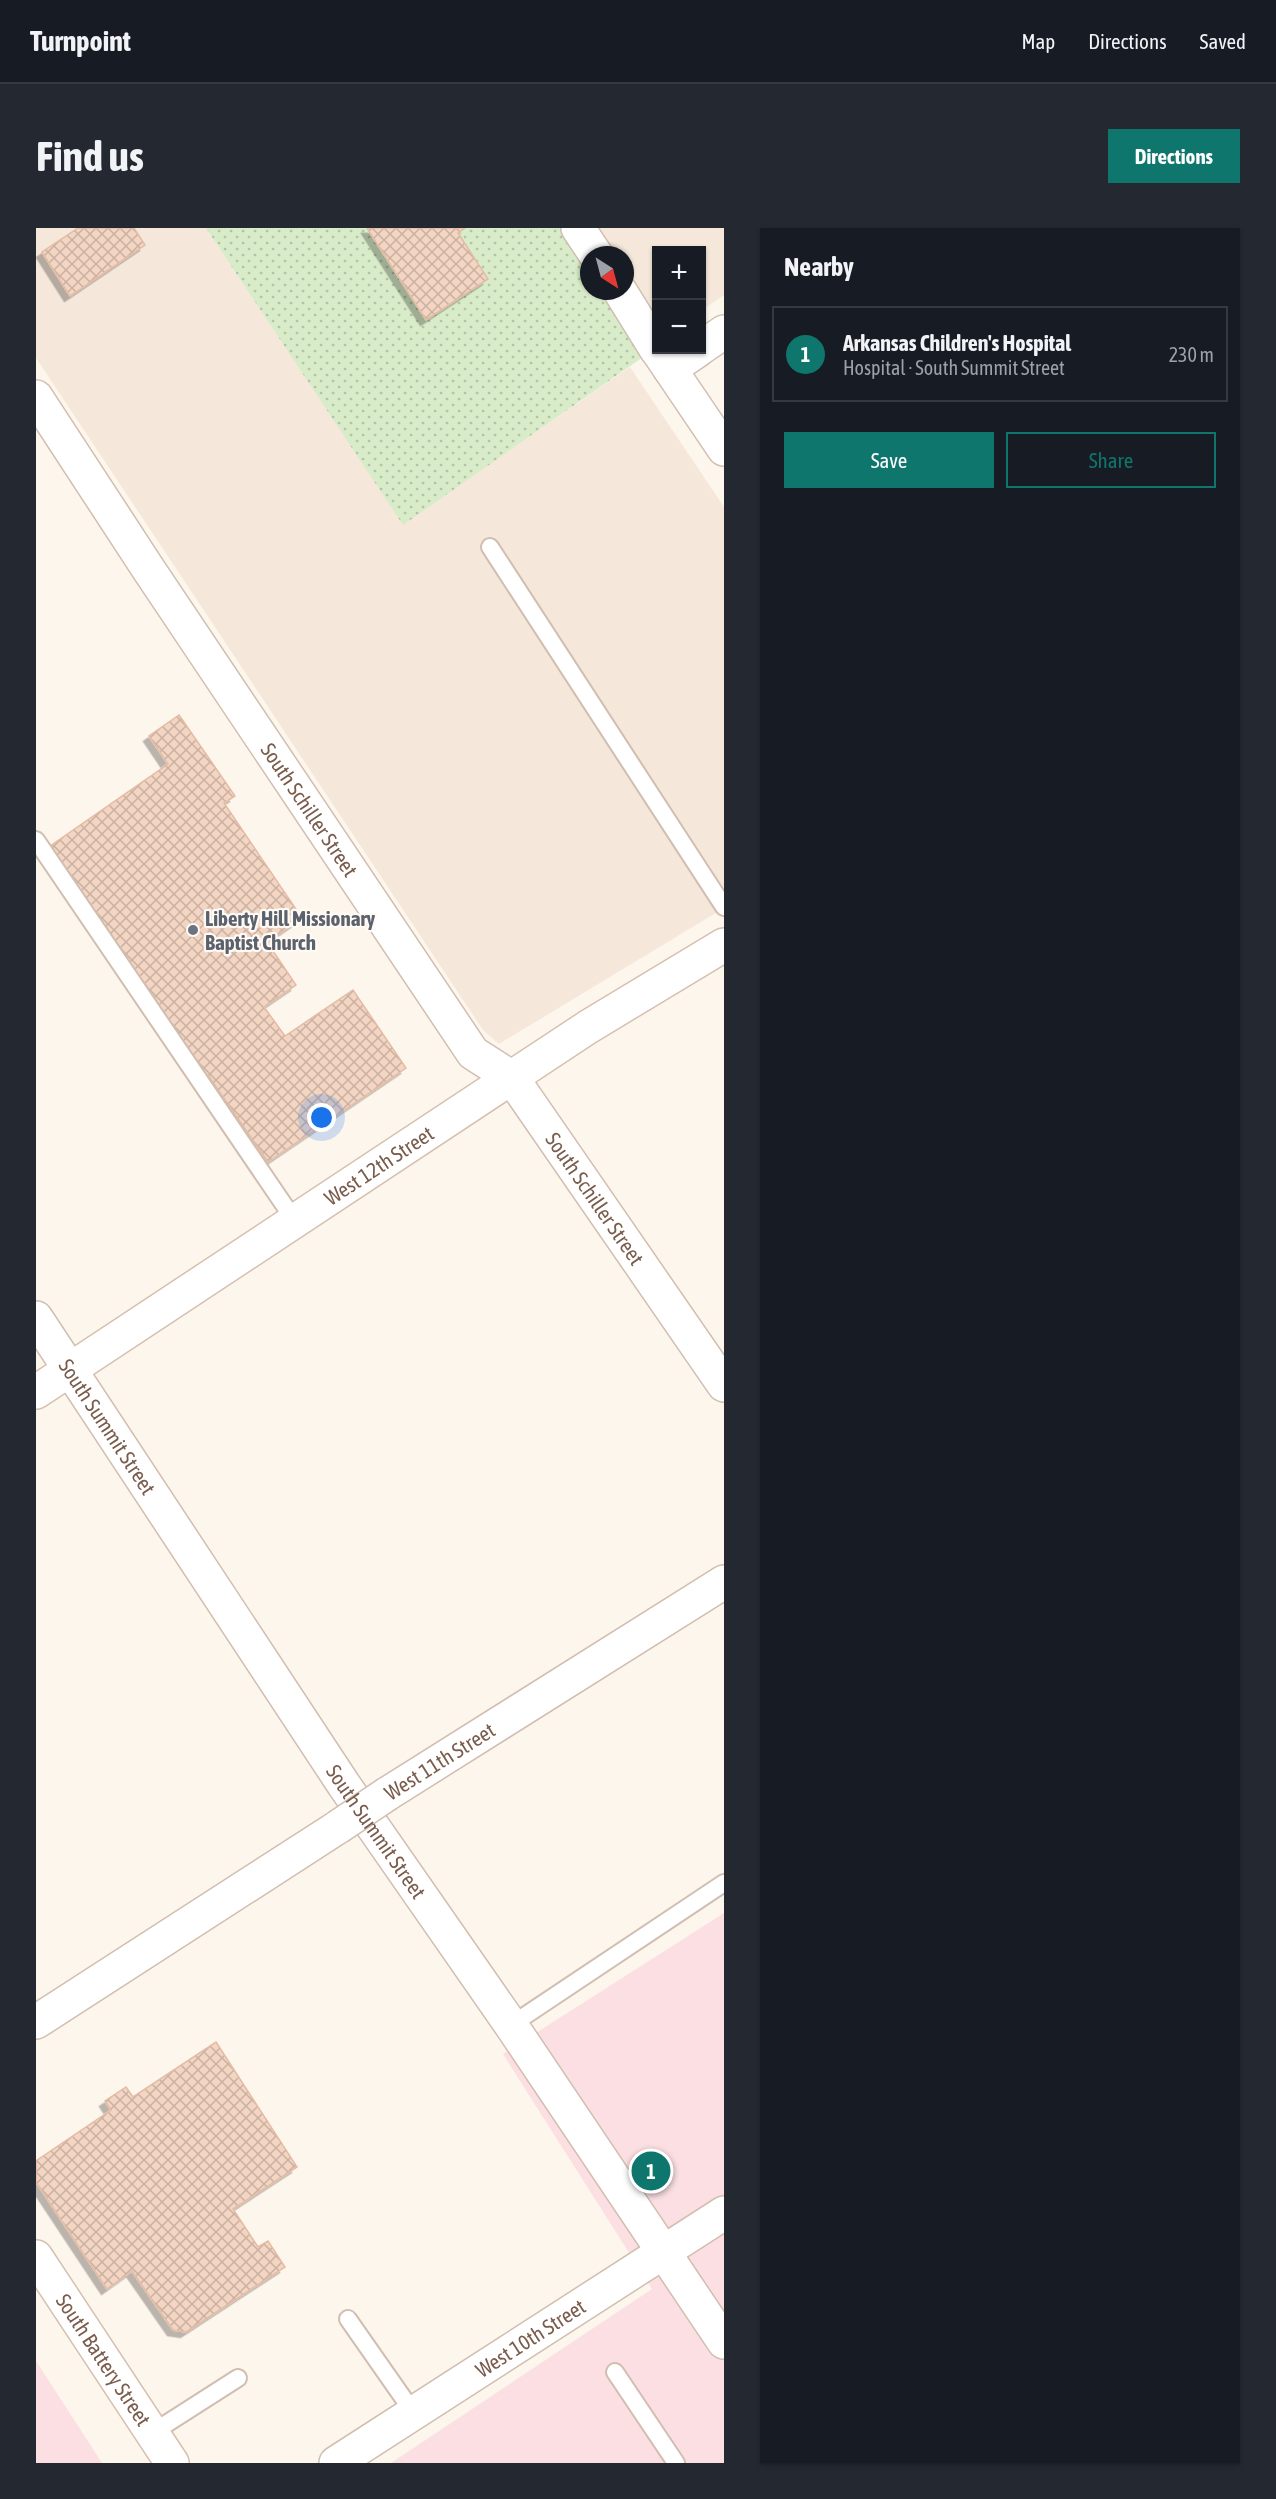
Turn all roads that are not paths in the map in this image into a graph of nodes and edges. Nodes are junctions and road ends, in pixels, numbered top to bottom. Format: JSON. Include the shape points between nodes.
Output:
{"nodes":[{"id":1,"x":578,"y":228,"type":"edge"},
{"id":2,"x":590,"y":246,"type":"edge"},
{"id":3,"x":626,"y":300,"type":"edge"},
{"id":4,"x":724,"y":332,"type":"edge"},
{"id":5,"x":706,"y":344,"type":"edge"},
{"id":6,"x":661,"y":356,"type":"edge"},
{"id":7,"x":36,"y":397,"type":"edge"},
{"id":8,"x":724,"y":449,"type":"edge"},
{"id":9,"x":490,"y":547,"type":"dead end"},
{"id":10,"x":36,"y":840,"type":"edge"},
{"id":11,"x":724,"y":907,"type":"edge"},
{"id":12,"x":724,"y":945,"type":"edge"},
{"id":13,"x":512,"y":1078,"type":"junction"},
{"id":14,"x":295,"y":1221,"type":"junction"},
{"id":15,"x":36,"y":1318,"type":"edge"},
{"id":16,"x":70,"y":1369,"type":"junction"},
{"id":17,"x":724,"y":1385,"type":"edge"},
{"id":18,"x":36,"y":1392,"type":"edge"},
{"id":19,"x":724,"y":1582,"type":"edge"},
{"id":20,"x":724,"y":1883,"type":"edge"},
{"id":21,"x":36,"y":2022,"type":"edge"},
{"id":22,"x":511,"y":2025,"type":"junction"},
{"id":23,"x":724,"y":2213,"type":"edge"},
{"id":24,"x":664,"y":2253,"type":"junction"},
{"id":25,"x":36,"y":2257,"type":"edge"},
{"id":26,"x":348,"y":2319,"type":"dead end"},
{"id":27,"x":724,"y":2342,"type":"edge"},
{"id":28,"x":615,"y":2372,"type":"dead end"},
{"id":29,"x":238,"y":2378,"type":"dead end"},
{"id":30,"x":413,"y":2412,"type":"junction"},
{"id":31,"x":152,"y":2433,"type":"junction"},
{"id":32,"x":172,"y":2463,"type":"edge"},
{"id":33,"x":336,"y":2463,"type":"edge"},
{"id":34,"x":676,"y":2463,"type":"edge"}],
"edges":[{"from":1,"to":2,"type":"street"},
{"from":3,"to":6,"type":"street"},
{"from":4,"to":5,"type":"street"},
{"from":6,"to":8,"type":"street"},
{"from":7,"to":13,"type":"street","name":"South Schiller Street","via":[[473,1053]]},
{"from":9,"to":11,"type":"lane"},
{"from":10,"to":14,"type":"lane"},
{"from":12,"to":13,"type":"street","name":"West 12th Street"},
{"from":13,"to":14,"type":"street","name":"West 12th Street"},
{"from":13,"to":17,"type":"street","name":"South Schiller Street"},
{"from":14,"to":16,"type":"street","name":"West 12th Street"},
{"from":15,"to":16,"type":"street","name":"South Summit Street"},
{"from":16,"to":18,"type":"street","name":"West 12th Street"},
{"from":16,"to":22,"type":"street","name":"South Summit Street","via":[[344,1785]]},
{"from":19,"to":21,"type":"street","name":"West 11th Street","bridge":true},
{"from":20,"to":22,"type":"lane"},
{"from":22,"to":24,"type":"street","name":"South Summit Street"},
{"from":23,"to":24,"type":"street","name":"West 10th Street"},
{"from":24,"to":27,"type":"street","name":"South Summit Street"},
{"from":24,"to":30,"type":"street","name":"West 10th Street"},
{"from":25,"to":31,"type":"street","name":"South Battery Street"},
{"from":26,"to":30,"type":"lane"},
{"from":28,"to":34,"type":"lane"},
{"from":29,"to":31,"type":"lane"},
{"from":30,"to":33,"type":"street","name":"West 10th Street"},
{"from":31,"to":32,"type":"street","name":"South Battery Street"}]}
